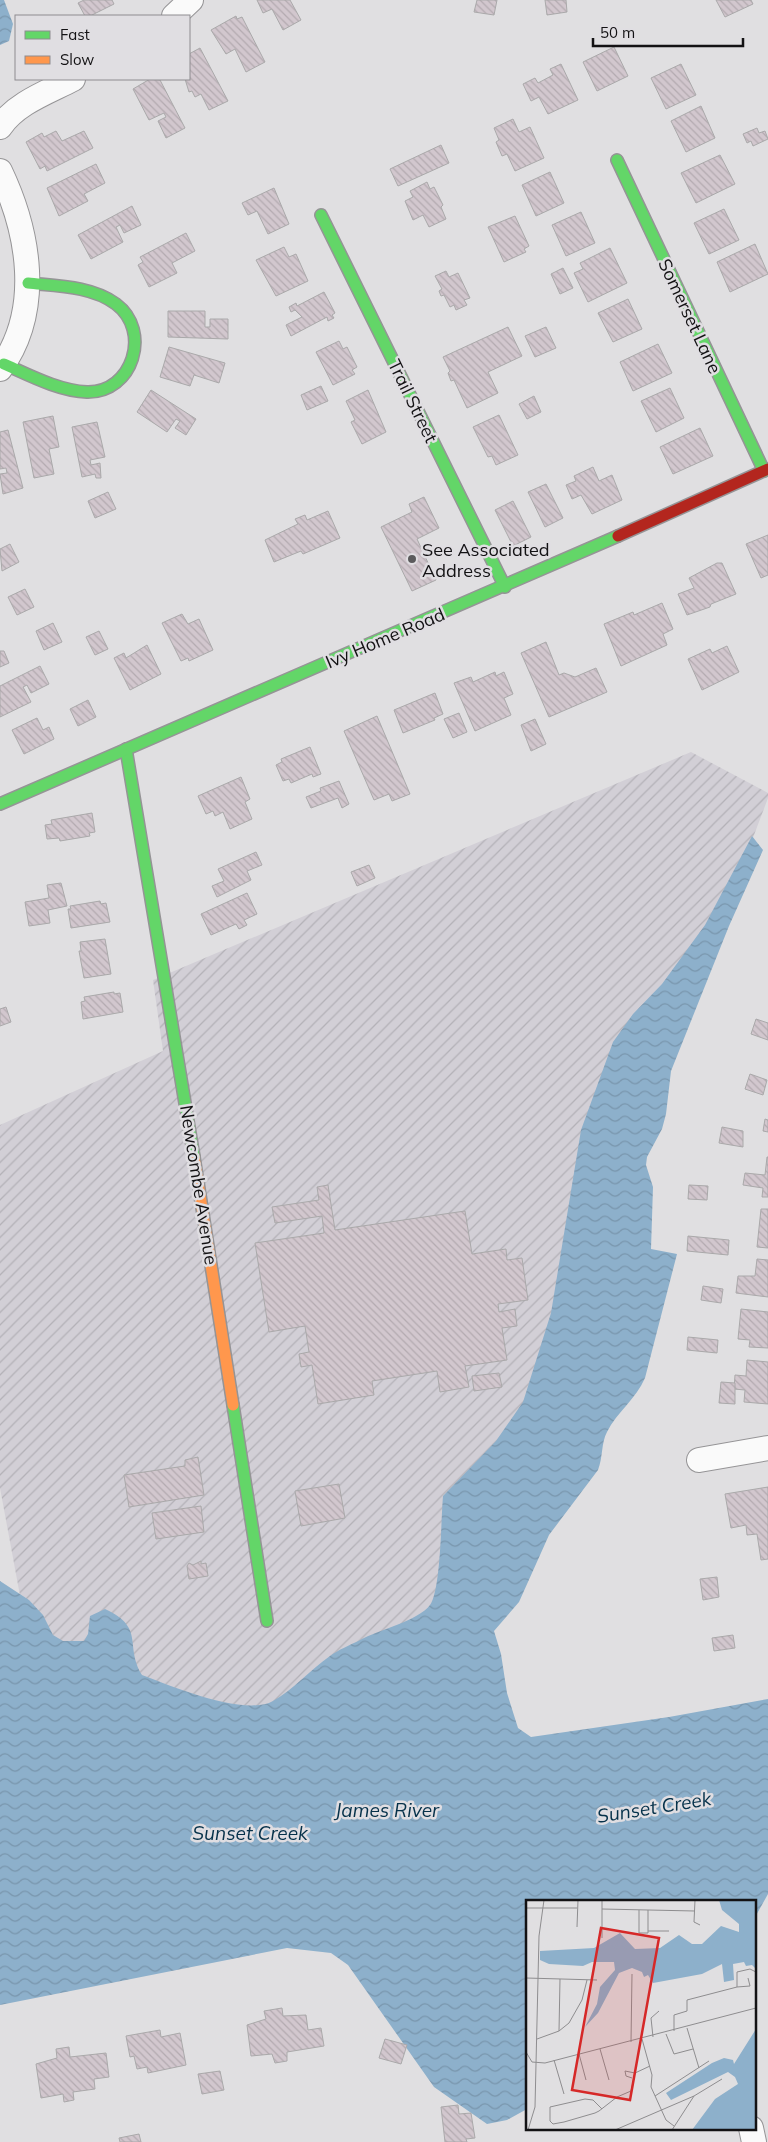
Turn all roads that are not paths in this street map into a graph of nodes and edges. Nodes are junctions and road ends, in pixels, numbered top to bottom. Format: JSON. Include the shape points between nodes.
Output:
{"nodes":[{"id":1,"x":191,"y":0,"type":"edge"},
{"id":2,"x":175,"y":15,"type":"edge"},
{"id":3,"x":71,"y":80,"type":"edge"},
{"id":4,"x":0,"y":127,"type":"edge"},
{"id":5,"x":617,"y":160,"type":"dead end"},
{"id":6,"x":0,"y":171,"type":"edge"},
{"id":7,"x":321,"y":215,"type":"dead end"},
{"id":8,"x":28,"y":283,"type":"junction"},
{"id":9,"x":2,"y":367,"type":"edge"},
{"id":10,"x":766,"y":470,"type":"edge"},
{"id":11,"x":505,"y":587,"type":"junction"},
{"id":12,"x":126,"y":749,"type":"junction"},
{"id":13,"x":0,"y":804,"type":"edge"},
{"id":14,"x":768,"y":1448,"type":"edge"},
{"id":15,"x":699,"y":1460,"type":"dead end"},
{"id":16,"x":267,"y":1621,"type":"dead end"}],
"edges":[{"from":1,"to":2,"type":"street"},
{"from":3,"to":4,"type":"street","via":[[20,106],[6,117]]},
{"from":5,"to":10,"type":"street","name":"Somerset Lane"},
{"from":6,"to":8,"type":"street","via":[[21,224]]},
{"from":7,"to":11,"type":"street","name":"Trail Street"},
{"from":8,"to":9,"type":"street","via":[[18,333]]},
{"from":8,"to":9,"type":"street","via":[[74,289],[105,298],[125,312],[134,331],[134,358],[126,373],[109,386],[86,392]]},
{"from":10,"to":11,"type":"street","name":"Ivy Home Road"},
{"from":11,"to":12,"type":"street","name":"Ivy Home Road"},
{"from":12,"to":13,"type":"street","name":"Ivy Home Road"},
{"from":12,"to":16,"type":"street","name":"Newcombe Avenue","via":[[201,1196]]},
{"from":14,"to":15,"type":"street"}]}
